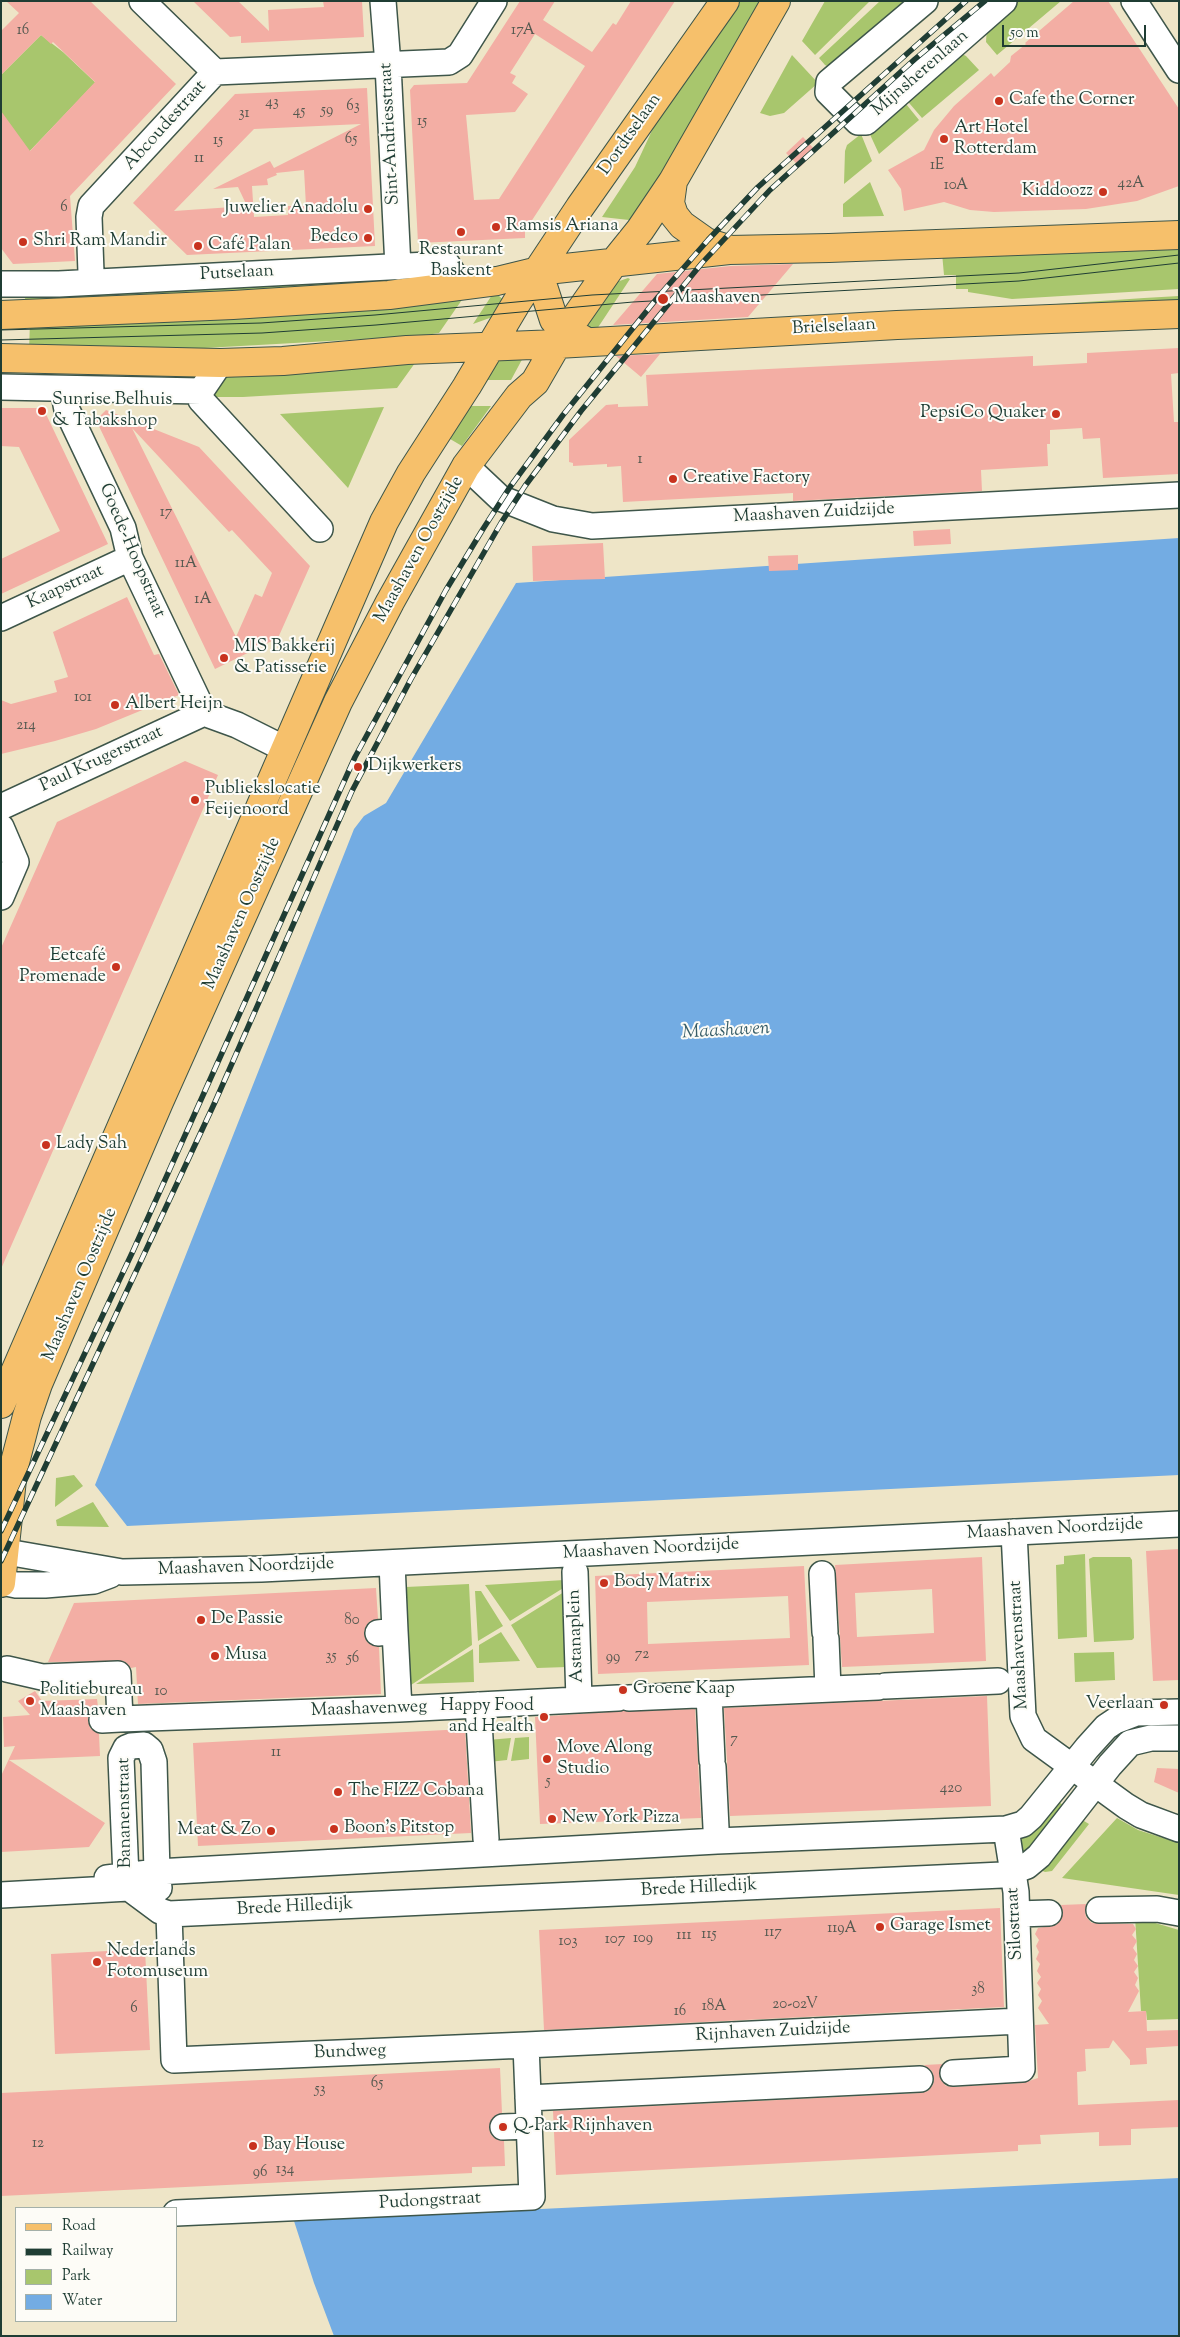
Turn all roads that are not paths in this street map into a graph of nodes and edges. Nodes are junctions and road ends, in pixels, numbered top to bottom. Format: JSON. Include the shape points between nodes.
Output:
{"nodes":[{"id":1,"x":142,"y":1,"type":"edge"},
{"id":2,"x":383,"y":1,"type":"edge"},
{"id":3,"x":494,"y":1,"type":"edge"},
{"id":4,"x":725,"y":1,"type":"edge"},
{"id":5,"x":776,"y":1,"type":"edge"},
{"id":6,"x":925,"y":1,"type":"edge"},
{"id":7,"x":1004,"y":1,"type":"edge"},
{"id":8,"x":1134,"y":1,"type":"edge"},
{"id":9,"x":388,"y":65,"type":"junction"},
{"id":10,"x":1179,"y":70,"type":"edge"},
{"id":11,"x":215,"y":72,"type":"junction"},
{"id":12,"x":673,"y":181,"type":"junction"},
{"id":13,"x":1178,"y":234,"type":"edge"},
{"id":14,"x":729,"y":250,"type":"junction"},
{"id":15,"x":615,"y":261,"type":"junction"},
{"id":16,"x":398,"y":267,"type":"junction"},
{"id":17,"x":538,"y":271,"type":"junction"},
{"id":18,"x":497,"y":281,"type":"junction"},
{"id":19,"x":3,"y":282,"type":"edge"},
{"id":20,"x":88,"y":282,"type":"junction"},
{"id":21,"x":460,"y":286,"type":"junction"},
{"id":22,"x":517,"y":302,"type":"junction"},
{"id":23,"x":1179,"y":314,"type":"edge"},
{"id":24,"x":1,"y":315,"type":"edge"},
{"id":25,"x":552,"y":340,"type":"junction"},
{"id":26,"x":490,"y":348,"type":"junction"},
{"id":27,"x":449,"y":349,"type":"junction"},
{"id":28,"x":1,"y":358,"type":"edge"},
{"id":29,"x":220,"y":363,"type":"junction"},
{"id":30,"x":467,"y":386,"type":"junction"},
{"id":31,"x":1,"y":387,"type":"edge"},
{"id":32,"x":64,"y":389,"type":"junction"},
{"id":33,"x":200,"y":390,"type":"junction"},
{"id":34,"x":475,"y":475,"type":"junction"},
{"id":35,"x":1179,"y":495,"type":"edge"},
{"id":36,"x":320,"y":529,"type":"dead end"},
{"id":37,"x":130,"y":558,"type":"junction"},
{"id":38,"x":1,"y":618,"type":"edge"},
{"id":39,"x":204,"y":713,"type":"junction"},
{"id":40,"x":285,"y":749,"type":"junction"},
{"id":41,"x":1,"y":807,"type":"edge"},
{"id":42,"x":1,"y":827,"type":"edge"},
{"id":43,"x":1,"y":897,"type":"edge"},
{"id":44,"x":1,"y":1404,"type":"edge"},
{"id":45,"x":4,"y":1523,"type":"edge"},
{"id":46,"x":1179,"y":1524,"type":"edge"},
{"id":47,"x":1014,"y":1532,"type":"junction"},
{"id":48,"x":3,"y":1552,"type":"edge"},
{"id":49,"x":392,"y":1563,"type":"junction"},
{"id":50,"x":822,"y":1567,"type":"dead end"},
{"id":51,"x":122,"y":1572,"type":"junction"},
{"id":52,"x":575,"y":1572,"type":"dead end"},
{"id":53,"x":1,"y":1582,"type":"edge"},
{"id":54,"x":7,"y":1669,"type":"dead end"},
{"id":55,"x":998,"y":1681,"type":"dead end"},
{"id":56,"x":828,"y":1689,"type":"junction"},
{"id":57,"x":709,"y":1694,"type":"junction"},
{"id":58,"x":579,"y":1700,"type":"junction"},
{"id":59,"x":478,"y":1705,"type":"junction"},
{"id":60,"x":399,"y":1709,"type":"junction"},
{"id":61,"x":1179,"y":1712,"type":"edge"},
{"id":62,"x":1179,"y":1738,"type":"edge"},
{"id":63,"x":1073,"y":1767,"type":"junction"},
{"id":64,"x":1095,"y":1783,"type":"junction"},
{"id":65,"x":716,"y":1828,"type":"dead end"},
{"id":66,"x":1006,"y":1829,"type":"junction"},
{"id":67,"x":1179,"y":1829,"type":"edge"},
{"id":68,"x":486,"y":1839,"type":"dead end"},
{"id":69,"x":157,"y":1872,"type":"junction"},
{"id":70,"x":1012,"y":1873,"type":"junction"},
{"id":71,"x":126,"y":1876,"type":"junction"},
{"id":72,"x":1,"y":1884,"type":"edge"},
{"id":73,"x":1,"y":1895,"type":"edge"},
{"id":74,"x":1099,"y":1910,"type":"dead end"},
{"id":75,"x":1168,"y":1911,"type":"edge"},
{"id":76,"x":165,"y":1913,"type":"junction"},
{"id":77,"x":1049,"y":1913,"type":"dead end"},
{"id":78,"x":1017,"y":1914,"type":"junction"},
{"id":79,"x":1020,"y":2021,"type":"junction"},
{"id":80,"x":526,"y":2045,"type":"junction"},
{"id":81,"x":953,"y":2074,"type":"dead end"},
{"id":82,"x":920,"y":2079,"type":"dead end"},
{"id":83,"x":528,"y":2098,"type":"junction"},
{"id":84,"x":530,"y":2126,"type":"junction"},
{"id":85,"x":503,"y":2127,"type":"dead end"},
{"id":86,"x":178,"y":2213,"type":"edge"}],
"edges":[{"from":1,"to":11,"type":"street"},
{"from":2,"to":9,"type":"street","name":"Sint-Andriesstraat"},
{"from":3,"to":9,"type":"street","name":"Abcoudestraat","via":[[456,59]]},
{"from":4,"to":17,"type":"main road","name":"Dordtselaan"},
{"from":5,"to":12,"type":"main road"},
{"from":6,"to":7,"type":"street","name":"Mijnsherenlaan","via":[[829,82],[828,92],[858,122],[866,122]]},
{"from":8,"to":10,"type":"street"},
{"from":9,"to":11,"type":"street","name":"Abcoudestraat"},
{"from":9,"to":16,"type":"street","name":"Sint-Andriesstraat"},
{"from":11,"to":20,"type":"street","name":"Abcoudestraat","via":[[91,206],[91,273]]},
{"from":12,"to":14,"type":"main road","via":[[670,203],[682,225],[706,242]]},
{"from":12,"to":15,"type":"main road"},
{"from":13,"to":14,"type":"main road"},
{"from":14,"to":15,"type":"main road"},
{"from":15,"to":17,"type":"main road"},
{"from":15,"to":25,"type":"main road"},
{"from":16,"to":20,"type":"street","name":"Putselaan"},
{"from":16,"to":21,"type":"street","name":"Putselaan","via":[[447,264]]},
{"from":17,"to":18,"type":"main road","name":"Putselaan"},
{"from":17,"to":22,"type":"main road","name":"Dordtselaan"},
{"from":17,"to":25,"type":"main road","via":[[554,320]]},
{"from":18,"to":21,"type":"main road","name":"Putselaan"},
{"from":18,"to":22,"type":"main road"},
{"from":19,"to":20,"type":"street","name":"Putselaan"},
{"from":21,"to":24,"type":"main road","name":"Putselaan","via":[[298,301]]},
{"from":22,"to":25,"type":"main road","via":[[529,320],[532,332]]},
{"from":22,"to":26,"type":"main road","name":"Dordtselaan"},
{"from":23,"to":25,"type":"main road","name":"Brielselaan","via":[[592,342]]},
{"from":25,"to":26,"type":"main road","name":"Brielselaan"},
{"from":25,"to":34,"type":"main road","name":"Maashaven Oostzijde"},
{"from":26,"to":27,"type":"main road"},
{"from":26,"to":30,"type":"main road","name":"Maashaven Oostzijde"},
{"from":27,"to":29,"type":"main road"},
{"from":27,"to":30,"type":"main road","via":[[460,360]]},
{"from":28,"to":29,"type":"main road"},
{"from":29,"to":33,"type":"street"},
{"from":30,"to":40,"type":"main road","name":"Maashaven Oostzijde","via":[[411,472],[384,522]]},
{"from":31,"to":32,"type":"street"},
{"from":32,"to":33,"type":"street"},
{"from":32,"to":37,"type":"street","name":"Goede-Hoopstraat","via":[[67,410],[123,528]]},
{"from":33,"to":36,"type":"street","via":[[201,400]]},
{"from":34,"to":35,"type":"street","name":"Maashaven Zuidzijde","via":[[500,498],[536,514],[592,526]]},
{"from":34,"to":45,"type":"main road","name":"Maashaven Oostzijde","via":[[390,602],[338,702],[38,1384],[18,1445]]},
{"from":37,"to":38,"type":"street","name":"Kaapstraat"},
{"from":37,"to":39,"type":"street","name":"Goede-Hoopstraat"},
{"from":39,"to":40,"type":"street"},
{"from":39,"to":41,"type":"street","name":"Paul Krugerstraat"},
{"from":40,"to":44,"type":"main road","name":"Maashaven Oostzijde"},
{"from":42,"to":43,"type":"street","via":[[23,874]]},
{"from":45,"to":48,"type":"main road","name":"Maashaven Oostzijde"},
{"from":46,"to":47,"type":"street","name":"Maashaven Noordzijde"},
{"from":47,"to":49,"type":"street","name":"Maashaven Noordzijde"},
{"from":47,"to":63,"type":"street","name":"Maashavenstraat","via":[[1023,1716],[1034,1739]]},
{"from":48,"to":51,"type":"street","name":"Maashaven Noordzijde"},
{"from":48,"to":53,"type":"main road","name":"Maashaven Oostzijde"},
{"from":49,"to":51,"type":"street","name":"Maashaven Noordzijde"},
{"from":49,"to":60,"type":"street","via":[[387,1632]]},
{"from":50,"to":56,"type":"street"},
{"from":51,"to":53,"type":"street","name":"Maashaven Noordzijde","via":[[94,1580],[45,1585]]},
{"from":52,"to":58,"type":"street","name":"Astanaplein"},
{"from":54,"to":60,"type":"street","name":"Maashavenweg","via":[[42,1677],[118,1674],[111,1719]]},
{"from":55,"to":56,"type":"street","name":"Maashavenweg"},
{"from":56,"to":57,"type":"street","name":"Maashavenweg"},
{"from":57,"to":58,"type":"street","name":"Maashavenweg"},
{"from":57,"to":65,"type":"street"},
{"from":58,"to":59,"type":"street","name":"Maashavenweg"},
{"from":59,"to":60,"type":"street","name":"Maashavenweg"},
{"from":59,"to":68,"type":"street"},
{"from":61,"to":63,"type":"street","via":[[1136,1713],[1115,1720]]},
{"from":62,"to":64,"type":"street","name":"Brede Hilledijk","via":[[1151,1738],[1130,1743]]},
{"from":63,"to":64,"type":"street","name":"Maashavenstraat"},
{"from":63,"to":66,"type":"street","via":[[1031,1817],[1023,1824]]},
{"from":64,"to":67,"type":"street","via":[[1141,1815]]},
{"from":64,"to":70,"type":"street","name":"Brede Hilledijk","via":[[1039,1856]]},
{"from":66,"to":69,"type":"street","via":[[717,1841]]},
{"from":66,"to":70,"type":"street","name":"Silostraat"},
{"from":69,"to":71,"type":"street"},
{"from":69,"to":71,"type":"street","name":"Bananenstraat","via":[[154,1762],[150,1750],[144,1745],[131,1746],[122,1752],[121,1758]]},
{"from":69,"to":76,"type":"street"},
{"from":70,"to":76,"type":"street","name":"Brede Hilledijk"},
{"from":70,"to":78,"type":"street","name":"Silostraat"},
{"from":71,"to":72,"type":"street"},
{"from":73,"to":76,"type":"street","via":[[129,1888]]},
{"from":74,"to":75,"type":"street"},
{"from":76,"to":80,"type":"street","name":"Bundweg","via":[[174,2060]]},
{"from":77,"to":78,"type":"street"},
{"from":78,"to":79,"type":"street","name":"Silostraat"},
{"from":79,"to":80,"type":"street","name":"Rijnhaven Zuidzijde"},
{"from":79,"to":81,"type":"street","name":"Silostraat","via":[[1022,2069]]},
{"from":80,"to":83,"type":"street","name":"Pudongstraat"},
{"from":82,"to":83,"type":"street"},
{"from":83,"to":84,"type":"street","name":"Pudongstraat"},
{"from":84,"to":85,"type":"street"},
{"from":84,"to":86,"type":"street","name":"Pudongstraat","via":[[532,2197]]}]}
